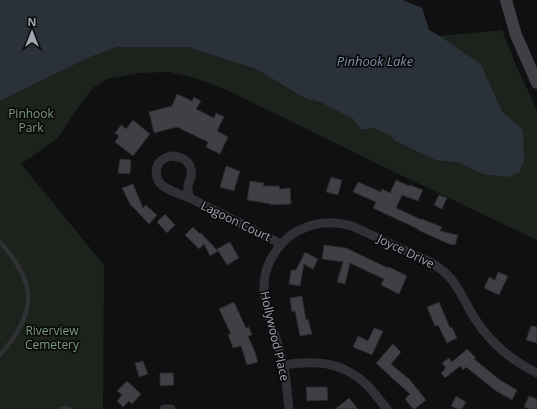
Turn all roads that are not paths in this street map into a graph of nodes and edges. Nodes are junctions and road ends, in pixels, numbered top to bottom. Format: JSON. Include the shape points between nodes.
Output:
{"nodes":[{"id":1,"x":506,"y":0,"type":"edge"},
{"id":2,"x":537,"y":83,"type":"edge"},
{"id":3,"x":190,"y":198,"type":"junction"},
{"id":4,"x":0,"y":242,"type":"edge"},
{"id":5,"x":281,"y":244,"type":"junction"},
{"id":6,"x":0,"y":355,"type":"edge"},
{"id":7,"x":283,"y":365,"type":"junction"},
{"id":8,"x":537,"y":373,"type":"edge"},
{"id":9,"x":61,"y":409,"type":"edge"},
{"id":10,"x":70,"y":409,"type":"edge"},
{"id":11,"x":164,"y":409,"type":"edge"},
{"id":12,"x":171,"y":409,"type":"edge"},
{"id":13,"x":289,"y":409,"type":"edge"},
{"id":14,"x":387,"y":409,"type":"edge"}],
"edges":[{"from":1,"to":2,"type":"street","via":[[516,35]]},
{"from":3,"to":3,"type":"street","name":"Lagoon Court","via":[[189,164],[176,156],[164,158],[156,168],[159,181],[163,186]]},
{"from":3,"to":5,"type":"street","name":"Lagoon Court"},
{"from":4,"to":6,"type":"lane","via":[[17,264],[26,282],[28,297],[20,325]]},
{"from":5,"to":7,"type":"street","name":"Hollywood Place","via":[[268,265],[263,290]]},
{"from":5,"to":8,"type":"street","name":"Joyce Drive","via":[[293,234],[317,223],[340,223],[352,226],[438,266],[456,284],[475,319],[500,349]]},
{"from":7,"to":13,"type":"street","name":"Hollywood Place"},
{"from":7,"to":14,"type":"street","via":[[311,362],[339,367],[358,377]]},
{"from":9,"to":10,"type":"lane"},
{"from":11,"to":12,"type":"street"}]}
